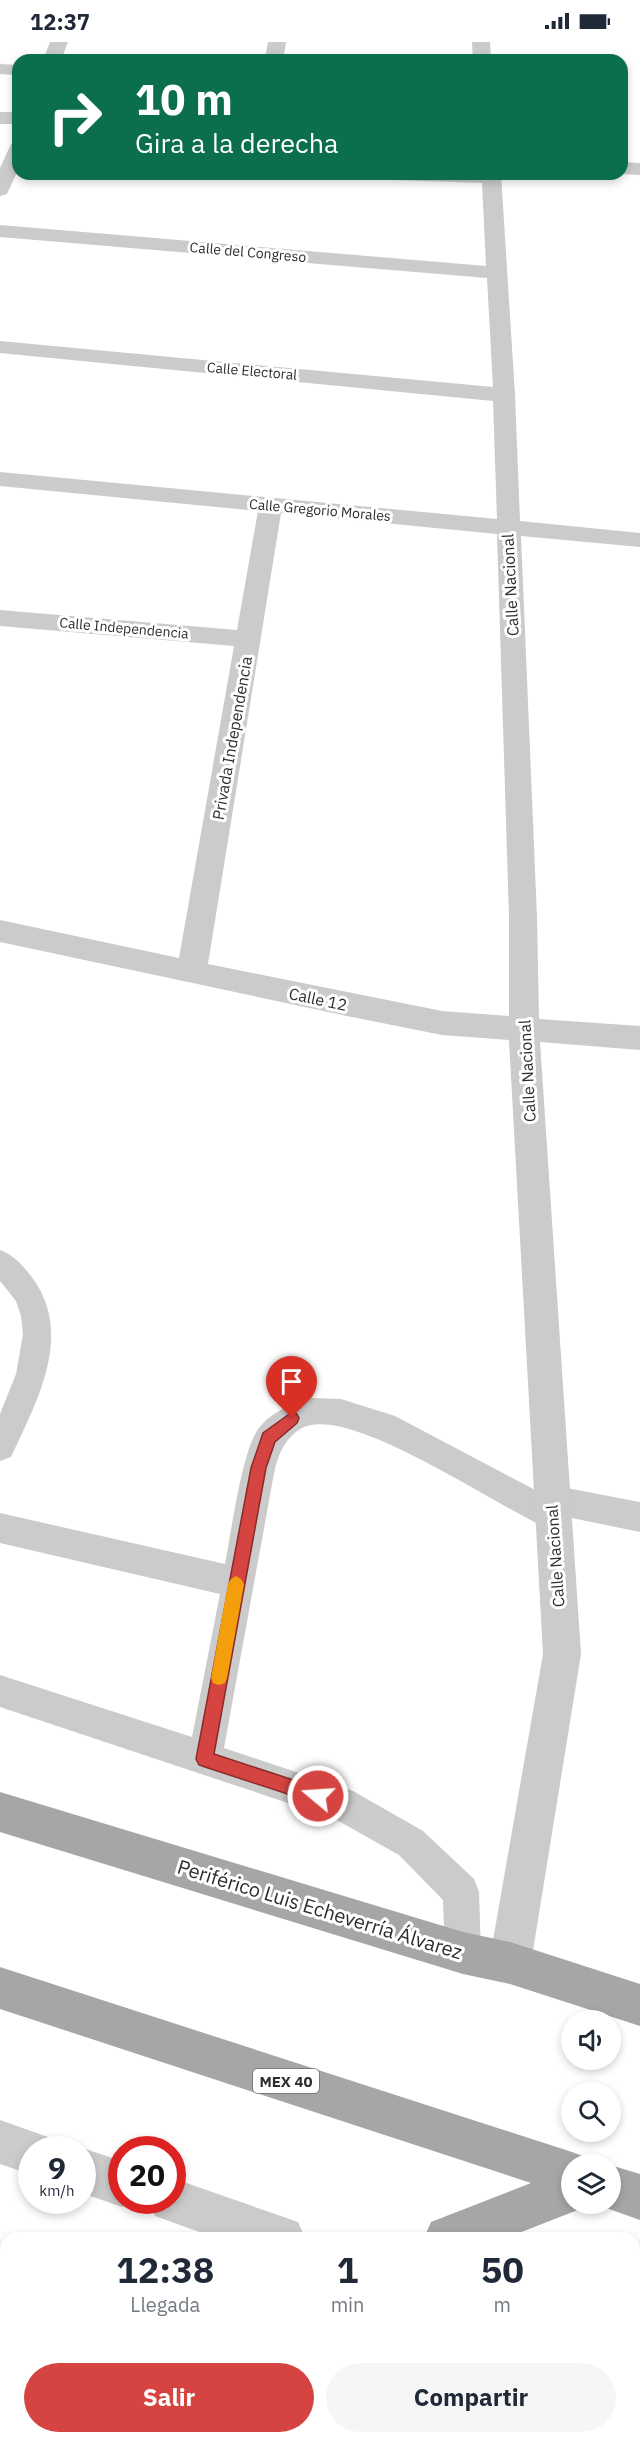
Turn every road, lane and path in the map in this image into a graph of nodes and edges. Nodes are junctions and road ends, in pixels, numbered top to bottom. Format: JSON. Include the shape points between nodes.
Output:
{"nodes":[{"id":1,"x":12,"y":165,"type":"edge"},
{"id":2,"x":491,"y":180,"type":"edge"},
{"id":3,"x":0,"y":190,"type":"edge"},
{"id":4,"x":0,"y":231,"type":"edge"},
{"id":5,"x":496,"y":273,"type":"junction"},
{"id":6,"x":0,"y":347,"type":"edge"},
{"id":7,"x":504,"y":395,"type":"junction"},
{"id":8,"x":0,"y":479,"type":"edge"},
{"id":9,"x":271,"y":505,"type":"junction"},
{"id":10,"x":507,"y":528,"type":"junction"},
{"id":11,"x":640,"y":540,"type":"edge"},
{"id":12,"x":2,"y":626,"type":"edge"},
{"id":13,"x":249,"y":639,"type":"junction"},
{"id":14,"x":0,"y":931,"type":"edge"},
{"id":15,"x":192,"y":971,"type":"junction"},
{"id":16,"x":524,"y":1029,"type":"junction"},
{"id":17,"x":640,"y":1038,"type":"edge"},
{"id":18,"x":0,"y":1262,"type":"edge"},
{"id":19,"x":0,"y":1447,"type":"edge"},
{"id":20,"x":551,"y":1507,"type":"junction"},
{"id":21,"x":640,"y":1517,"type":"edge"},
{"id":22,"x":0,"y":1528,"type":"edge"},
{"id":23,"x":236,"y":1582,"type":"junction"},
{"id":24,"x":0,"y":1691,"type":"edge"},
{"id":25,"x":205,"y":1759,"type":"junction"},
{"id":26,"x":0,"y":1812,"type":"edge"},
{"id":27,"x":463,"y":1953,"type":"junction"},
{"id":28,"x":510,"y":1963,"type":"junction"},
{"id":29,"x":0,"y":1988,"type":"edge"},
{"id":30,"x":640,"y":2005,"type":"edge"},
{"id":31,"x":0,"y":2142,"type":"edge"},
{"id":32,"x":18,"y":2148,"type":"edge"},
{"id":33,"x":561,"y":2170,"type":"edge"},
{"id":34,"x":621,"y":2191,"type":"edge"},
{"id":35,"x":561,"y":2194,"type":"edge"},
{"id":36,"x":640,"y":2197,"type":"edge"},
{"id":37,"x":186,"y":2205,"type":"edge"},
{"id":38,"x":264,"y":2232,"type":"edge"},
{"id":39,"x":463,"y":2232,"type":"edge"}],
"edges":[{"from":1,"to":3,"type":"street"},
{"from":2,"to":5,"type":"street","name":"Calle Nacional"},
{"from":4,"to":5,"type":"street","name":"Calle del Congreso"},
{"from":5,"to":7,"type":"street","name":"Calle Nacional"},
{"from":6,"to":7,"type":"street","name":"Calle Electoral"},
{"from":7,"to":10,"type":"street","name":"Calle Nacional"},
{"from":8,"to":9,"type":"street","name":"Calle Gregorio Morales"},
{"from":9,"to":10,"type":"street","name":"Calle Gregorio Morales"},
{"from":9,"to":13,"type":"street","name":"Privada Independencia"},
{"from":10,"to":11,"type":"street","name":"Calle Gregorio Morales"},
{"from":10,"to":16,"type":"street","name":"Calle Nacional"},
{"from":12,"to":13,"type":"street","name":"Calle Independencia"},
{"from":13,"to":15,"type":"street","name":"Privada Independencia"},
{"from":14,"to":15,"type":"street","name":"Calle 12"},
{"from":15,"to":16,"type":"street","name":"Calle 12","via":[[442,1023]]},
{"from":16,"to":17,"type":"street","name":"Calle 12"},
{"from":16,"to":20,"type":"street","name":"Calle Nacional"},
{"from":18,"to":19,"type":"lane","via":[[30,1299],[39,1336],[27,1390]]},
{"from":20,"to":21,"type":"lane"},
{"from":20,"to":23,"type":"lane","via":[[384,1426],[341,1413],[311,1412],[292,1418],[269,1438],[258,1468]]},
{"from":20,"to":28,"type":"street","name":"Calle Nacional","via":[[562,1654]]},
{"from":22,"to":23,"type":"lane"},
{"from":23,"to":25,"type":"lane"},
{"from":24,"to":25,"type":"lane"},
{"from":25,"to":27,"type":"lane","via":[[341,1803],[411,1843],[461,1892]]},
{"from":26,"to":27,"type":"main road","name":"Periférico Luis Echeverría Álvarez"},
{"from":27,"to":28,"type":"main road","name":"Periférico Luis Echeverría Álvarez"},
{"from":28,"to":30,"type":"main road","name":"Periférico Luis Echeverría Álvarez"},
{"from":29,"to":33,"type":"main road","number":"MEX 40"},
{"from":31,"to":32,"type":"street"},
{"from":34,"to":36,"type":"main road"},
{"from":35,"to":39,"type":"main road"},
{"from":37,"to":38,"type":"street"}]}
